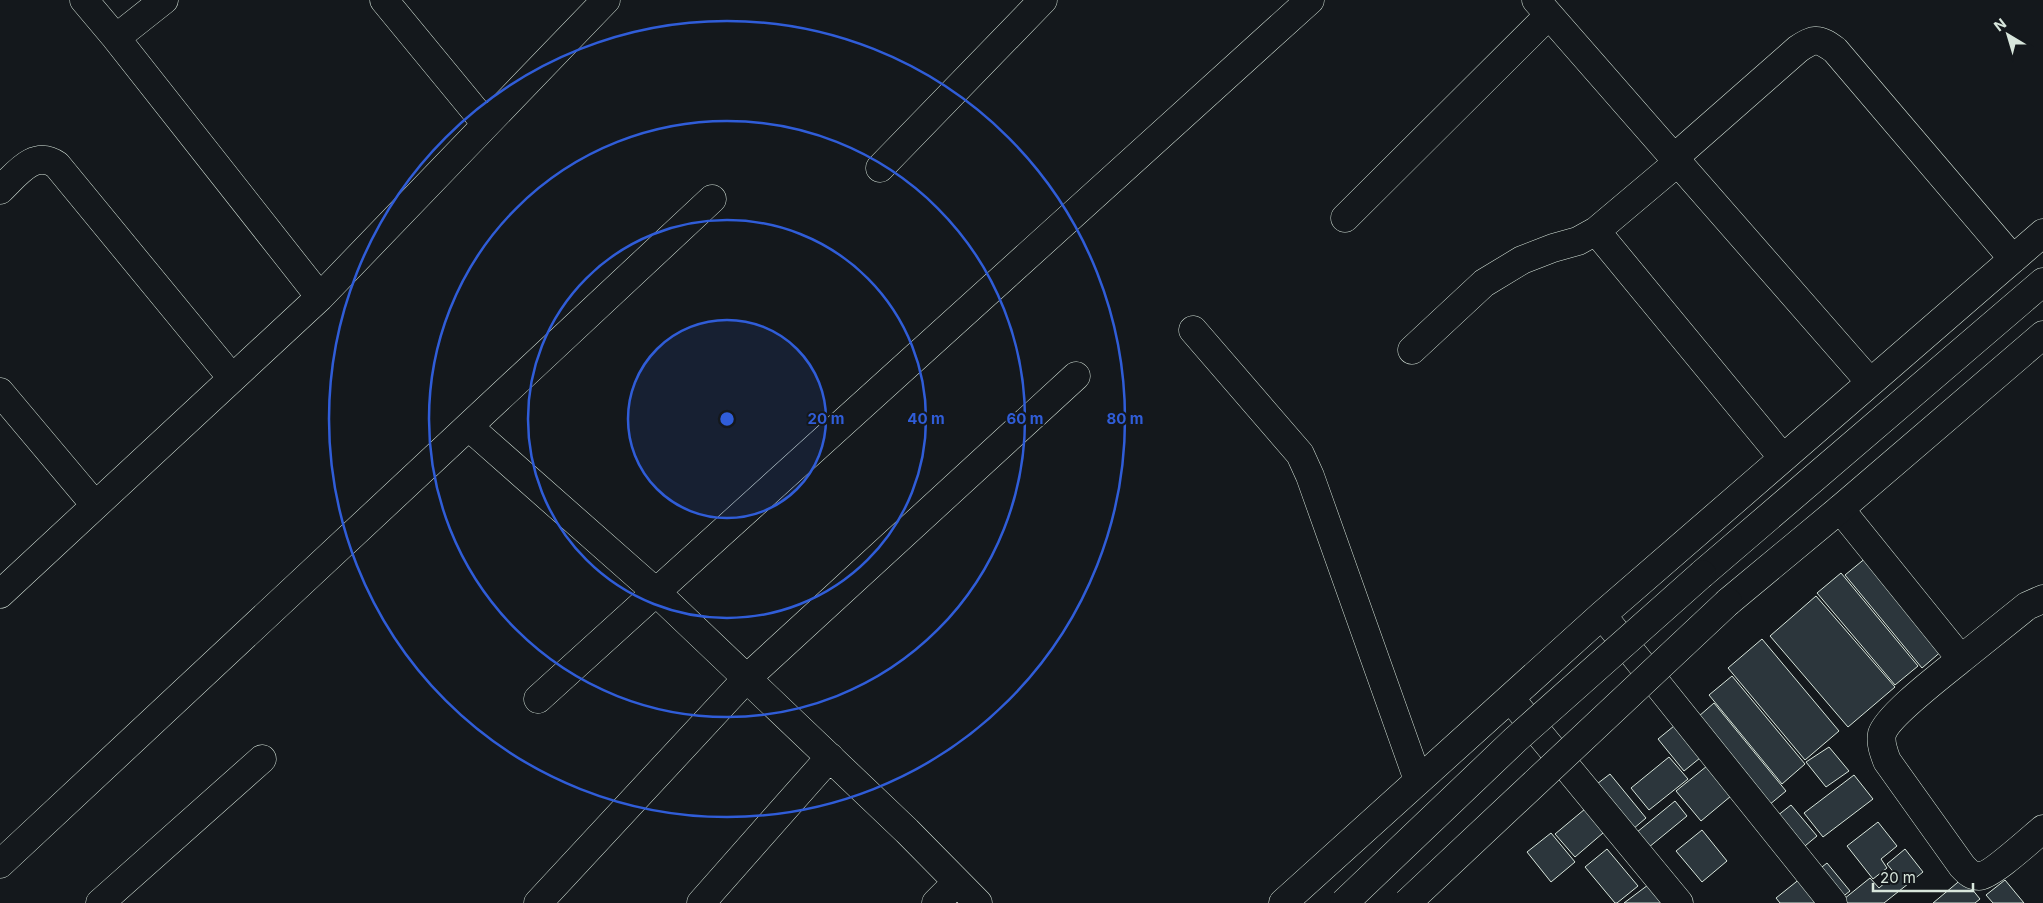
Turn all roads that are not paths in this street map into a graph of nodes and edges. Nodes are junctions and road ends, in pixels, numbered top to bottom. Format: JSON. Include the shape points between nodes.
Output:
{"nodes":[{"id":1,"x":84,"y":0,"type":"edge"},
{"id":2,"x":164,"y":0,"type":"edge"},
{"id":3,"x":384,"y":0,"type":"edge"},
{"id":4,"x":606,"y":0,"type":"edge"},
{"id":5,"x":1043,"y":0,"type":"edge"},
{"id":6,"x":1310,"y":0,"type":"edge"},
{"id":7,"x":1542,"y":7,"type":"edge"},
{"id":8,"x":116,"y":38,"type":"junction"},
{"id":9,"x":486,"y":124,"type":"junction"},
{"id":10,"x":1676,"y":160,"type":"junction"},
{"id":11,"x":880,"y":168,"type":"dead end"},
{"id":12,"x":0,"y":190,"type":"edge"},
{"id":13,"x":712,"y":199,"type":"dead end"},
{"id":14,"x":1345,"y":218,"type":"dead end"},
{"id":15,"x":1596,"y":231,"type":"junction"},
{"id":16,"x":2043,"y":233,"type":"edge"},
{"id":17,"x":2013,"y":259,"type":"junction"},
{"id":18,"x":2043,"y":282,"type":"edge"},
{"id":19,"x":320,"y":297,"type":"junction"},
{"id":20,"x":1193,"y":330,"type":"dead end"},
{"id":21,"x":2043,"y":334,"type":"edge"},
{"id":22,"x":1412,"y":350,"type":"dead end"},
{"id":23,"x":1076,"y":376,"type":"dead end"},
{"id":24,"x":232,"y":378,"type":"junction"},
{"id":25,"x":1870,"y":382,"type":"junction"},
{"id":26,"x":0,"y":392,"type":"edge"},
{"id":27,"x":469,"y":427,"type":"junction"},
{"id":28,"x":1783,"y":458,"type":"junction"},
{"id":29,"x":95,"y":505,"type":"junction"},
{"id":30,"x":1840,"y":510,"type":"junction"},
{"id":31,"x":656,"y":592,"type":"junction"},
{"id":32,"x":0,"y":594,"type":"edge"},
{"id":33,"x":2043,"y":599,"type":"edge"},
{"id":34,"x":1602,"y":615,"type":"junction"},
{"id":35,"x":1961,"y":659,"type":"junction"},
{"id":36,"x":747,"y":678,"type":"junction"},
{"id":37,"x":538,"y":698,"type":"dead end"},
{"id":38,"x":1510,"y":698,"type":"junction"},
{"id":39,"x":830,"y":757,"type":"junction"},
{"id":40,"x":262,"y":759,"type":"dead end"},
{"id":41,"x":1418,"y":780,"type":"junction"},
{"id":42,"x":2043,"y":829,"type":"edge"},
{"id":43,"x":0,"y":864,"type":"edge"},
{"id":44,"x":957,"y":882,"type":"junction"},
{"id":45,"x":100,"y":903,"type":"edge"},
{"id":46,"x":538,"y":903,"type":"edge"},
{"id":47,"x":701,"y":903,"type":"edge"},
{"id":48,"x":936,"y":903,"type":"edge"},
{"id":49,"x":978,"y":903,"type":"edge"},
{"id":50,"x":1284,"y":903,"type":"edge"},
{"id":51,"x":1344,"y":903,"type":"edge"},
{"id":52,"x":1407,"y":903,"type":"edge"},
{"id":53,"x":1679,"y":903,"type":"edge"},
{"id":54,"x":1833,"y":903,"type":"edge"}],
"edges":[{"from":1,"to":8,"type":"street"},
{"from":2,"to":8,"type":"street"},
{"from":3,"to":9,"type":"street"},
{"from":4,"to":9,"type":"street"},
{"from":5,"to":11,"type":"street"},
{"from":6,"to":31,"type":"street"},
{"from":7,"to":10,"type":"street"},
{"from":7,"to":14,"type":"street"},
{"from":8,"to":19,"type":"street"},
{"from":9,"to":19,"type":"street"},
{"from":10,"to":15,"type":"street"},
{"from":10,"to":17,"type":"street","via":[[1798,49],[1812,40],[1822,41],[1835,50]]},
{"from":10,"to":25,"type":"street"},
{"from":12,"to":24,"type":"street","via":[[38,159],[49,159],[57,165]]},
{"from":13,"to":27,"type":"street"},
{"from":15,"to":22,"type":"street","via":[[1578,241],[1522,260],[1484,283]]},
{"from":15,"to":28,"type":"street"},
{"from":16,"to":17,"type":"street"},
{"from":17,"to":25,"type":"street"},
{"from":18,"to":51,"type":"street","bridge":true,"via":[[1702,574],[1515,740]]},
{"from":19,"to":24,"type":"street"},
{"from":20,"to":41,"type":"street","via":[[1300,454]]},
{"from":21,"to":30,"type":"street"},
{"from":23,"to":36,"type":"street"},
{"from":24,"to":29,"type":"street"},
{"from":25,"to":28,"type":"street"},
{"from":26,"to":29,"type":"street"},
{"from":27,"to":31,"type":"street"},
{"from":27,"to":43,"type":"street"},
{"from":28,"to":34,"type":"street"},
{"from":29,"to":32,"type":"street"},
{"from":30,"to":35,"type":"street"},
{"from":30,"to":52,"type":"street","bridge":true,"via":[[1728,602]]},
{"from":31,"to":36,"type":"street"},
{"from":31,"to":37,"type":"street"},
{"from":33,"to":35,"type":"street","via":[[2028,606]]},
{"from":34,"to":38,"type":"street"},
{"from":34,"to":54,"type":"street"},
{"from":35,"to":42,"type":"street","via":[[1890,720],[1882,734],[1886,761],[1971,875],[1981,876],[1994,868]]},
{"from":36,"to":39,"type":"street"},
{"from":36,"to":46,"type":"street"},
{"from":38,"to":41,"type":"street"},
{"from":38,"to":53,"type":"street"},
{"from":39,"to":44,"type":"street"},
{"from":39,"to":47,"type":"street"},
{"from":40,"to":45,"type":"street"},
{"from":41,"to":50,"type":"street"},
{"from":44,"to":48,"type":"street"},
{"from":44,"to":49,"type":"street"}]}
